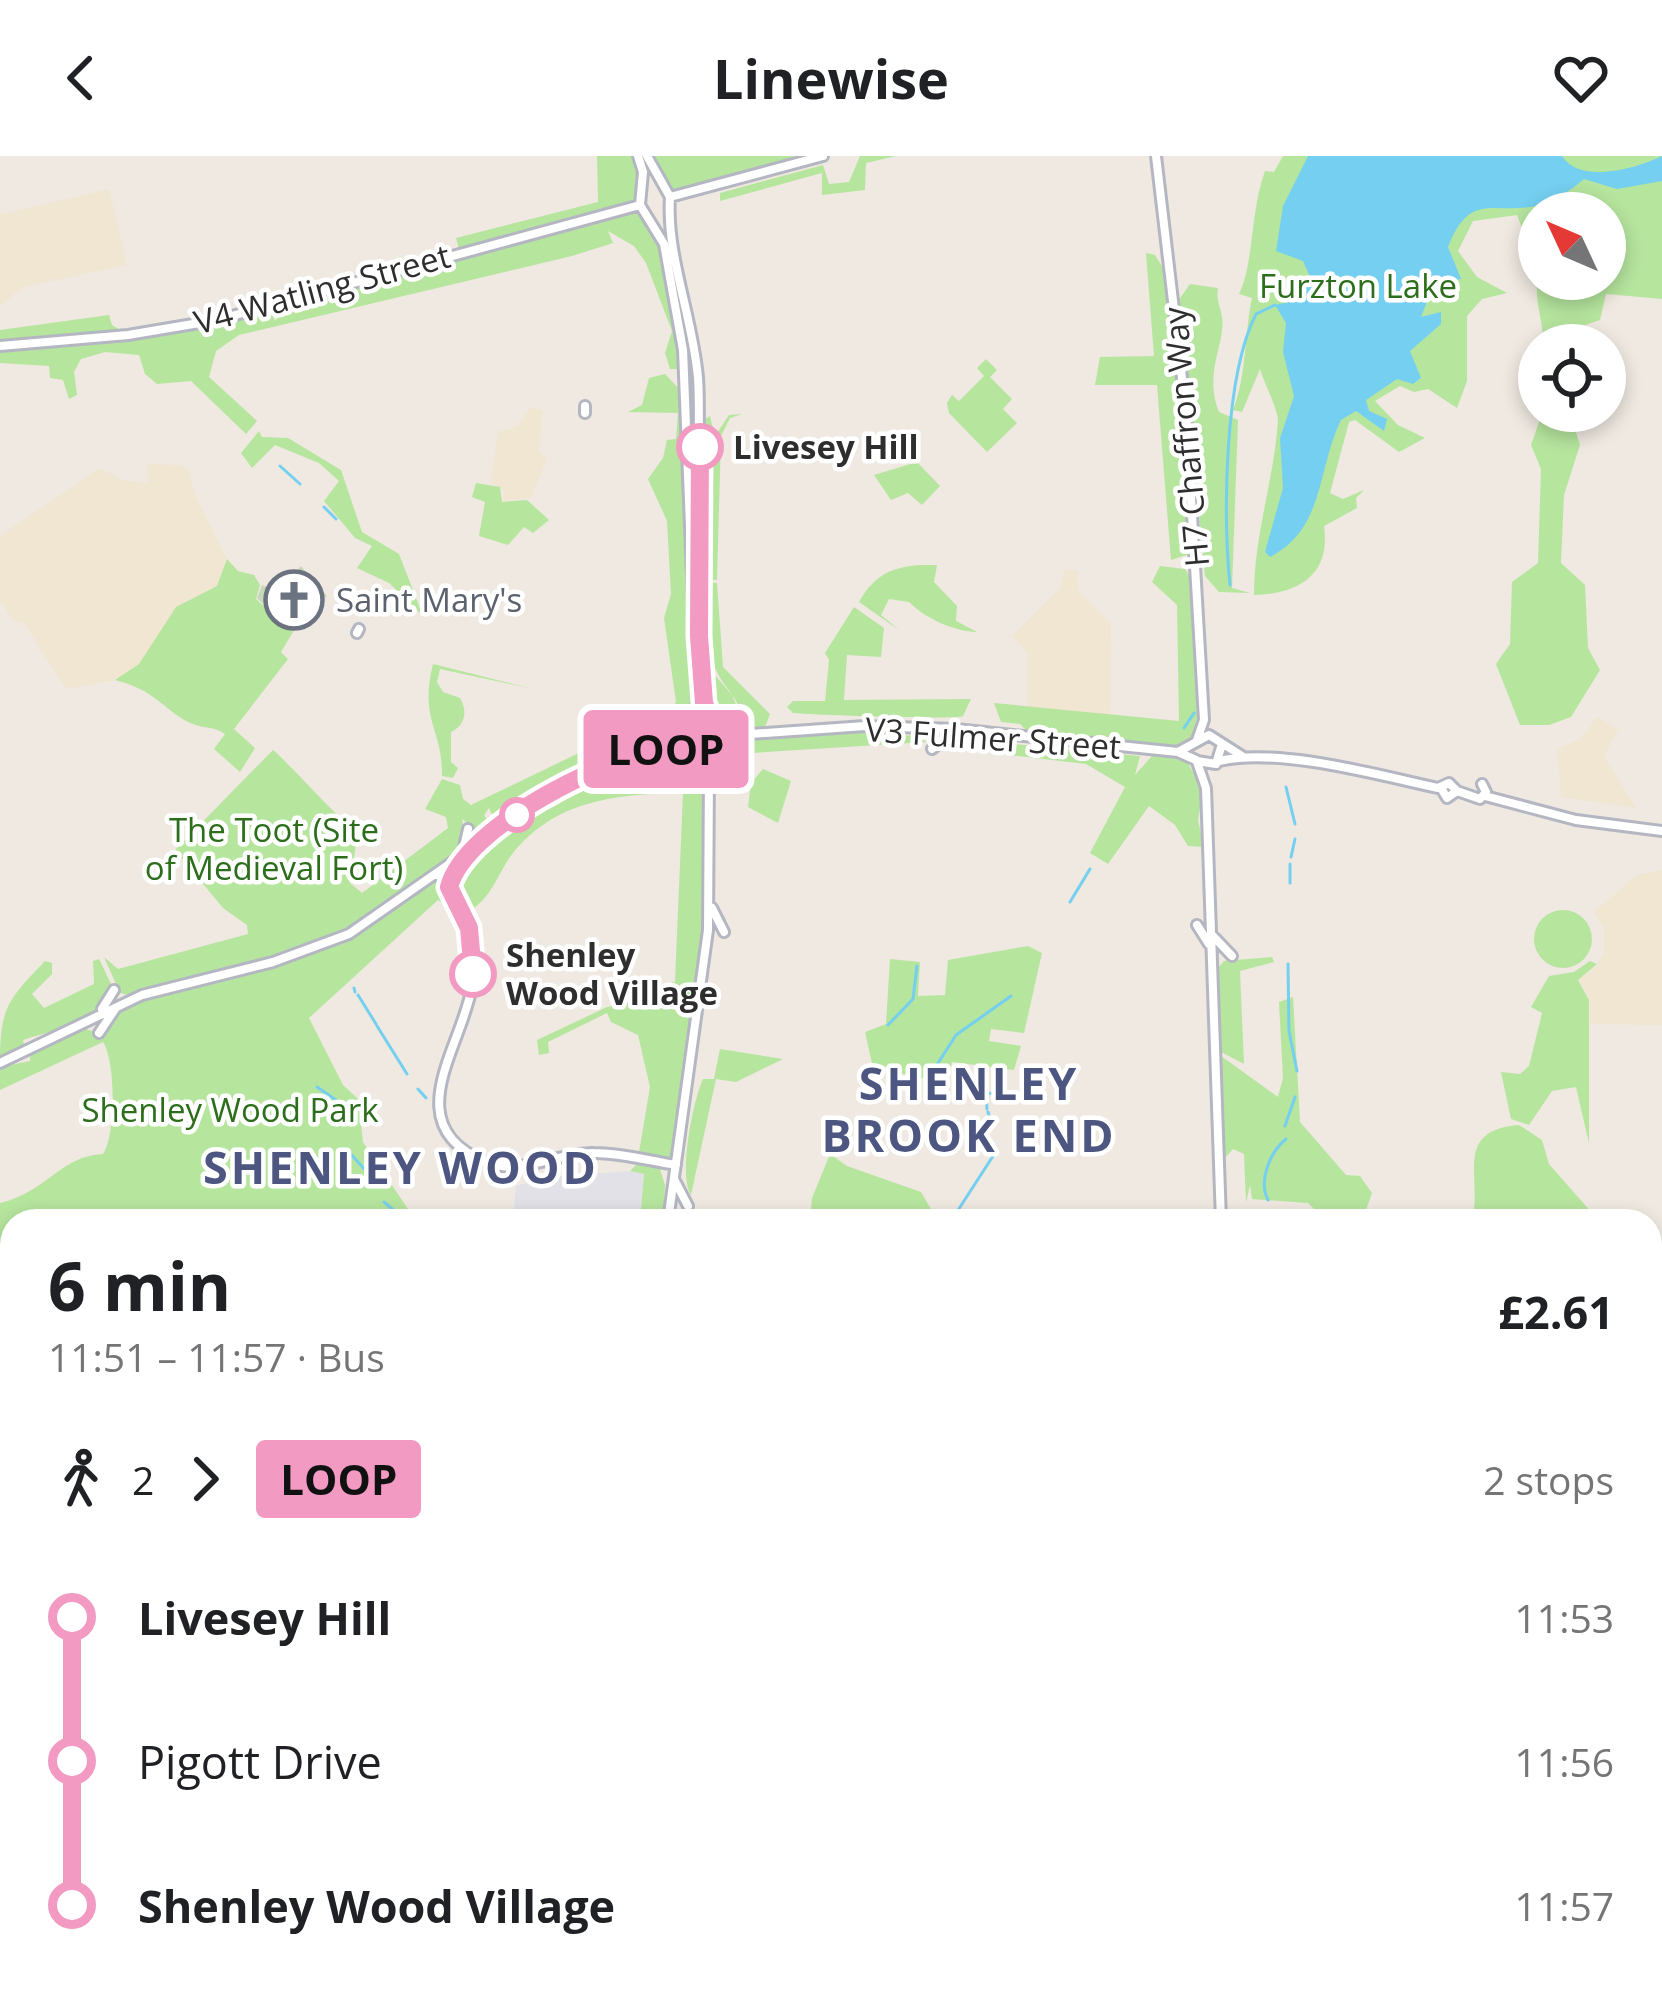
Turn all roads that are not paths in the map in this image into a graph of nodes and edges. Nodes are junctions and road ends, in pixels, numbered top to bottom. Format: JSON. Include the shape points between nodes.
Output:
{"nodes":[{"id":1,"x":642,"y":156,"type":"edge"},
{"id":2,"x":823,"y":156,"type":"edge"},
{"id":3,"x":1156,"y":156,"type":"edge"},
{"id":4,"x":663,"y":188,"type":"junction"},
{"id":5,"x":643,"y":191,"type":"junction"},
{"id":6,"x":670,"y":197,"type":"junction"},
{"id":7,"x":640,"y":205,"type":"junction"},
{"id":8,"x":667,"y":212,"type":"junction"},
{"id":9,"x":648,"y":215,"type":"junction"},
{"id":10,"x":667,"y":243,"type":"junction"},
{"id":11,"x":671,"y":257,"type":"junction"},
{"id":12,"x":0,"y":346,"type":"edge"},
{"id":13,"x":1204,"y":720,"type":"junction"},
{"id":14,"x":716,"y":726,"type":"junction"},
{"id":15,"x":690,"y":730,"type":"junction"},
{"id":16,"x":956,"y":730,"type":"junction"},
{"id":17,"x":737,"y":735,"type":"junction"},
{"id":18,"x":1220,"y":741,"type":"junction"},
{"id":19,"x":1196,"y":742,"type":"junction"},
{"id":20,"x":716,"y":747,"type":"junction"},
{"id":21,"x":672,"y":748,"type":"junction"},
{"id":22,"x":932,"y":749,"type":"dead end"},
{"id":23,"x":696,"y":750,"type":"junction"},
{"id":24,"x":1178,"y":752,"type":"junction"},
{"id":25,"x":1243,"y":757,"type":"junction"},
{"id":26,"x":1197,"y":761,"type":"junction"},
{"id":27,"x":1218,"y":763,"type":"junction"},
{"id":28,"x":709,"y":771,"type":"junction"},
{"id":29,"x":1206,"y":788,"type":"junction"},
{"id":30,"x":468,"y":829,"type":"dead end"},
{"id":31,"x":1662,"y":831,"type":"edge"},
{"id":32,"x":460,"y":858,"type":"junction"},
{"id":33,"x":440,"y":875,"type":"junction"},
{"id":34,"x":449,"y":887,"type":"junction"},
{"id":35,"x":710,"y":900,"type":"junction"},
{"id":36,"x":1197,"y":926,"type":"dead end"},
{"id":37,"x":724,"y":932,"type":"dead end"},
{"id":38,"x":1211,"y":934,"type":"junction"},
{"id":39,"x":1212,"y":951,"type":"junction"},
{"id":40,"x":1232,"y":956,"type":"dead end"},
{"id":41,"x":114,"y":990,"type":"dead end"},
{"id":42,"x":121,"y":1004,"type":"junction"},
{"id":43,"x":94,"y":1017,"type":"junction"},
{"id":44,"x":99,"y":1033,"type":"dead end"},
{"id":45,"x":0,"y":1063,"type":"edge"},
{"id":46,"x":658,"y":1162,"type":"junction"},
{"id":47,"x":676,"y":1165,"type":"junction"},
{"id":48,"x":674,"y":1178,"type":"junction"},
{"id":49,"x":672,"y":1191,"type":"junction"},
{"id":50,"x":688,"y":1206,"type":"dead end"},
{"id":51,"x":670,"y":1209,"type":"edge"},
{"id":52,"x":1221,"y":1209,"type":"edge"}],
"edges":[{"from":1,"to":4,"type":"street"},
{"from":1,"to":5,"type":"street"},
{"from":2,"to":6,"type":"street"},
{"from":3,"to":13,"type":"street","name":"H7 Chaffron Way","via":[[1201,602]]},
{"from":4,"to":5,"type":"street"},
{"from":4,"to":6,"type":"street"},
{"from":5,"to":7,"type":"street"},
{"from":6,"to":8,"type":"street"},
{"from":7,"to":9,"type":"street"},
{"from":7,"to":12,"type":"street","name":"V4 Watling Street","via":[[253,310],[159,330]]},
{"from":8,"to":9,"type":"street"},
{"from":8,"to":10,"type":"street"},
{"from":9,"to":10,"type":"street"},
{"from":10,"to":11,"type":"street"},
{"from":11,"to":14,"type":"street","via":[[693,338],[699,636],[704,703]]},
{"from":11,"to":15,"type":"street","via":[[688,406],[697,702]]},
{"from":13,"to":18,"type":"street"},
{"from":13,"to":19,"type":"street","name":"H7 Chaffron Way"},
{"from":14,"to":15,"type":"street","via":[[702,721]]},
{"from":14,"to":17,"type":"street","name":"V3 Fulmer Street"},
{"from":14,"to":20,"type":"street"},
{"from":15,"to":21,"type":"street"},
{"from":15,"to":23,"type":"street"},
{"from":16,"to":17,"type":"street","name":"V3 Fulmer Street","via":[[865,726]]},
{"from":16,"to":22,"type":"street"},
{"from":16,"to":24,"type":"street","name":"V3 Fulmer Street"},
{"from":17,"to":20,"type":"street","name":"V3 Fulmer Street"},
{"from":18,"to":19,"type":"street"},
{"from":18,"to":25,"type":"street"},
{"from":18,"to":27,"type":"street"},
{"from":19,"to":24,"type":"street","name":"V3 Fulmer Street"},
{"from":19,"to":26,"type":"street"},
{"from":20,"to":23,"type":"street","name":"V3 Fulmer Street"},
{"from":20,"to":28,"type":"street"},
{"from":21,"to":23,"type":"street"},
{"from":21,"to":32,"type":"street","via":[[589,776]]},
{"from":23,"to":28,"type":"street"},
{"from":24,"to":26,"type":"street","name":"V3 Fulmer Street"},
{"from":25,"to":27,"type":"street"},
{"from":25,"to":31,"type":"street","via":[[1441,788],[1447,798],[1480,783],[1485,796]]},
{"from":26,"to":27,"type":"street","name":"V3 Fulmer Street"},
{"from":26,"to":29,"type":"street"},
{"from":27,"to":29,"type":"street"},
{"from":28,"to":35,"type":"street"},
{"from":29,"to":38,"type":"street"},
{"from":30,"to":32,"type":"street"},
{"from":32,"to":33,"type":"street"},
{"from":32,"to":34,"type":"street"},
{"from":33,"to":34,"type":"street"},
{"from":33,"to":42,"type":"street","via":[[380,917],[310,950]]},
{"from":34,"to":46,"type":"street","via":[[469,928],[473,961],[469,1000],[440,1078],[438,1100],[452,1136],[471,1154],[504,1166],[595,1153]]},
{"from":35,"to":37,"type":"street"},
{"from":35,"to":47,"type":"street"},
{"from":36,"to":39,"type":"street"},
{"from":38,"to":39,"type":"street"},
{"from":38,"to":40,"type":"street"},
{"from":39,"to":52,"type":"street"},
{"from":41,"to":43,"type":"street"},
{"from":42,"to":43,"type":"street"},
{"from":42,"to":44,"type":"street"},
{"from":43,"to":45,"type":"street"},
{"from":46,"to":47,"type":"street"},
{"from":46,"to":49,"type":"street"},
{"from":47,"to":48,"type":"street"},
{"from":48,"to":49,"type":"street"},
{"from":48,"to":50,"type":"street"},
{"from":49,"to":51,"type":"street"}]}
